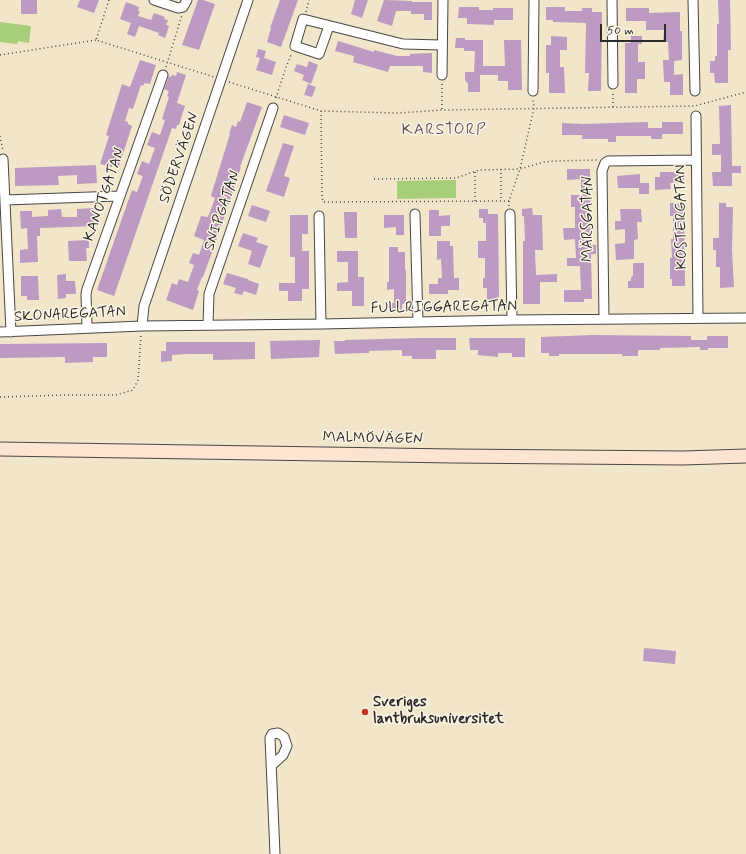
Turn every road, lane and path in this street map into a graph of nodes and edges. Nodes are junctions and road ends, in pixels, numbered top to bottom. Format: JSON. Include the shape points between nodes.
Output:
{"nodes":[{"id":1,"x":108,"y":0,"type":"edge"},
{"id":2,"x":154,"y":0,"type":"edge"},
{"id":3,"x":248,"y":0,"type":"edge"},
{"id":4,"x":310,"y":0,"type":"edge"},
{"id":5,"x":443,"y":0,"type":"edge"},
{"id":6,"x":534,"y":0,"type":"edge"},
{"id":7,"x":612,"y":0,"type":"edge"},
{"id":8,"x":693,"y":0,"type":"edge"},
{"id":9,"x":185,"y":4,"type":"edge"},
{"id":10,"x":303,"y":19,"type":"junction"},
{"id":11,"x":329,"y":26,"type":"junction"},
{"id":12,"x":96,"y":40,"type":"junction"},
{"id":13,"x":441,"y":44,"type":"junction"},
{"id":14,"x":295,"y":46,"type":"junction"},
{"id":15,"x":0,"y":55,"type":"edge"},
{"id":16,"x":0,"y":60,"type":"edge"},
{"id":17,"x":168,"y":62,"type":"junction"},
{"id":18,"x":163,"y":75,"type":"joint"},
{"id":19,"x":442,"y":75,"type":"joint"},
{"id":20,"x":222,"y":79,"type":"junction"},
{"id":21,"x":613,"y":84,"type":"joint"},
{"id":22,"x":533,"y":91,"type":"joint"},
{"id":23,"x":695,"y":91,"type":"dead end"},
{"id":24,"x":746,"y":92,"type":"edge"},
{"id":25,"x":277,"y":98,"type":"junction"},
{"id":26,"x":695,"y":106,"type":"junction"},
{"id":27,"x":613,"y":107,"type":"junction"},
{"id":28,"x":273,"y":108,"type":"joint"},
{"id":29,"x":534,"y":108,"type":"junction"},
{"id":30,"x":442,"y":110,"type":"junction"},
{"id":31,"x":321,"y":111,"type":"junction"},
{"id":32,"x":696,"y":116,"type":"joint"},
{"id":33,"x":0,"y":136,"type":"edge"},
{"id":34,"x":3,"y":159,"type":"joint"},
{"id":35,"x":696,"y":160,"type":"junction"},
{"id":36,"x":605,"y":163,"type":"junction"},
{"id":37,"x":501,"y":169,"type":"junction"},
{"id":38,"x":520,"y":169,"type":"junction"},
{"id":39,"x":475,"y":171,"type":"junction"},
{"id":40,"x":374,"y":179,"type":"dead end"},
{"id":41,"x":119,"y":196,"type":"junction"},
{"id":42,"x":5,"y":200,"type":"junction"},
{"id":43,"x":475,"y":201,"type":"junction"},
{"id":44,"x":501,"y":201,"type":"junction"},
{"id":45,"x":415,"y":214,"type":"dead end"},
{"id":46,"x":510,"y":214,"type":"dead end"},
{"id":47,"x":319,"y":216,"type":"dead end"},
{"id":48,"x":698,"y":318,"type":"junction"},
{"id":49,"x":746,"y":318,"type":"edge"},
{"id":50,"x":604,"y":319,"type":"junction"},
{"id":51,"x":512,"y":320,"type":"junction"},
{"id":52,"x":418,"y":322,"type":"junction"},
{"id":53,"x":321,"y":324,"type":"junction"},
{"id":54,"x":142,"y":326,"type":"junction"},
{"id":55,"x":208,"y":326,"type":"junction"},
{"id":56,"x":87,"y":327,"type":"junction"},
{"id":57,"x":0,"y":332,"type":"edge"},
{"id":58,"x":11,"y":332,"type":"junction"},
{"id":59,"x":0,"y":397,"type":"edge"},
{"id":60,"x":0,"y":449,"type":"edge"},
{"id":61,"x":746,"y":456,"type":"edge"},
{"id":62,"x":271,"y":766,"type":"dead end"},
{"id":63,"x":275,"y":854,"type":"edge"}],
"edges":[{"from":1,"to":12,"type":"path"},
{"from":2,"to":9,"type":"street","via":[[172,6]]},
{"from":3,"to":20,"type":"street","name":"SÖDERVÄGEN"},
{"from":4,"to":10,"type":"path"},
{"from":5,"to":13,"type":"street"},
{"from":6,"to":22,"type":"street"},
{"from":7,"to":21,"type":"street"},
{"from":8,"to":23,"type":"street"},
{"from":9,"to":17,"type":"path"},
{"from":10,"to":11,"type":"street"},
{"from":10,"to":14,"type":"street"},
{"from":11,"to":13,"type":"street","via":[[403,44]]},
{"from":11,"to":14,"type":"street","via":[[319,54]]},
{"from":12,"to":15,"type":"path"},
{"from":12,"to":17,"type":"path"},
{"from":13,"to":19,"type":"street"},
{"from":14,"to":25,"type":"path"},
{"from":15,"to":16,"type":"path"},
{"from":17,"to":18,"type":"path"},
{"from":17,"to":20,"type":"path"},
{"from":18,"to":41,"type":"street","name":"KANOTGATAN"},
{"from":19,"to":30,"type":"path"},
{"from":20,"to":25,"type":"path"},
{"from":20,"to":54,"type":"street","name":"SÖDERVÄGEN","via":[[144,306]]},
{"from":21,"to":27,"type":"path"},
{"from":22,"to":29,"type":"path"},
{"from":24,"to":26,"type":"path"},
{"from":25,"to":28,"type":"path"},
{"from":25,"to":31,"type":"path"},
{"from":26,"to":27,"type":"path"},
{"from":26,"to":32,"type":"path"},
{"from":27,"to":29,"type":"path"},
{"from":28,"to":55,"type":"street","name":"SNIPGATAN","via":[[209,294]]},
{"from":29,"to":30,"type":"path"},
{"from":29,"to":38,"type":"path"},
{"from":30,"to":31,"type":"path","via":[[398,113]]},
{"from":31,"to":43,"type":"path","via":[[323,202]]},
{"from":32,"to":35,"type":"street","name":"KOSTERGATAN"},
{"from":33,"to":34,"type":"path"},
{"from":34,"to":42,"type":"street"},
{"from":35,"to":36,"type":"street","name":"MÄRSGATAN"},
{"from":35,"to":48,"type":"street","name":"KOSTERGATAN"},
{"from":36,"to":38,"type":"path","via":[[596,160],[556,161]]},
{"from":36,"to":50,"type":"street","name":"MÄRSGATAN","via":[[602,171]]},
{"from":37,"to":38,"type":"path"},
{"from":37,"to":39,"type":"path"},
{"from":37,"to":44,"type":"path"},
{"from":38,"to":44,"type":"path","via":[[509,201]]},
{"from":39,"to":40,"type":"path","via":[[456,178]]},
{"from":39,"to":43,"type":"path"},
{"from":41,"to":42,"type":"street"},
{"from":41,"to":56,"type":"street","name":"KANOTGATAN","via":[[87,289]]},
{"from":42,"to":58,"type":"street"},
{"from":43,"to":44,"type":"path"},
{"from":45,"to":52,"type":"street"},
{"from":46,"to":51,"type":"street"},
{"from":47,"to":53,"type":"street"},
{"from":48,"to":49,"type":"street","name":"FULLRIGGAREGATAN"},
{"from":48,"to":50,"type":"street","name":"FULLRIGGAREGATAN"},
{"from":50,"to":51,"type":"street","name":"FULLRIGGAREGATAN"},
{"from":51,"to":52,"type":"street","name":"FULLRIGGAREGATAN"},
{"from":52,"to":53,"type":"street","name":"FULLRIGGAREGATAN"},
{"from":53,"to":55,"type":"street","name":"FULLRIGGAREGATAN"},
{"from":54,"to":55,"type":"street","name":"FULLRIGGAREGATAN"},
{"from":54,"to":56,"type":"street","name":"SKONAREGATAN"},
{"from":54,"to":59,"type":"path","via":[[138,380],[133,390],[116,395]]},
{"from":56,"to":58,"type":"street","name":"SKONAREGATAN"},
{"from":57,"to":58,"type":"street","name":"SKONAREGATAN"},
{"from":60,"to":61,"type":"main road","name":"MALMÖVÄGEN","via":[[462,456]]},
{"from":62,"to":63,"type":"street"}]}
